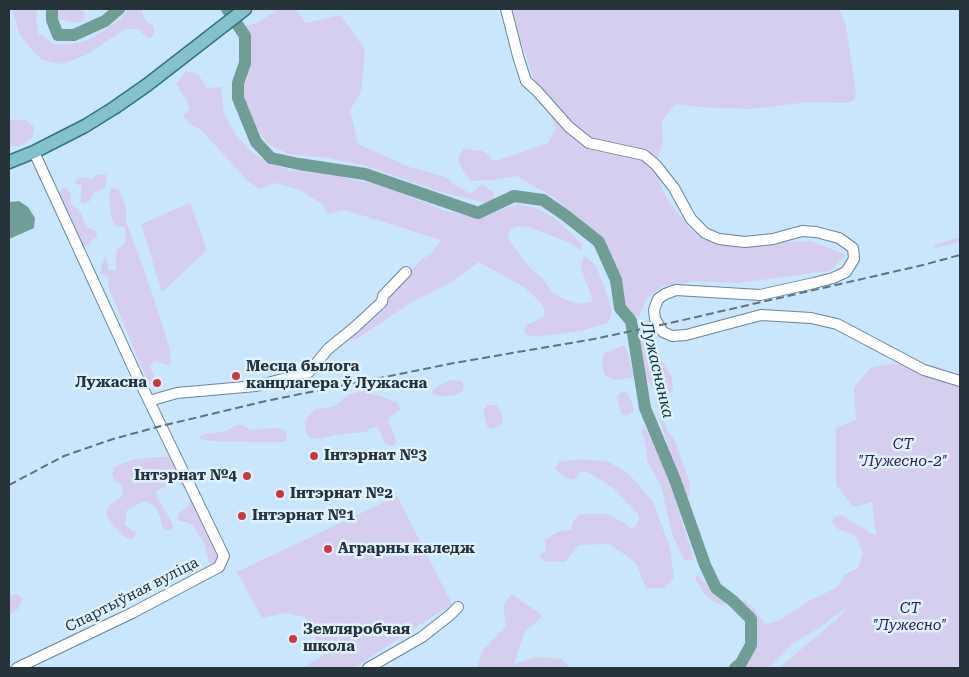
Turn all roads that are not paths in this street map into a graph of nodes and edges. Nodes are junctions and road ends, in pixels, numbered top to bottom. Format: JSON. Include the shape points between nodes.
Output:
{"nodes":[{"id":1,"x":245,"y":9,"type":"edge"},
{"id":2,"x":506,"y":9,"type":"edge"},
{"id":3,"x":34,"y":152,"type":"junction"},
{"id":4,"x":9,"y":162,"type":"edge"},
{"id":5,"x":406,"y":272,"type":"dead end"},
{"id":6,"x":960,"y":381,"type":"edge"},
{"id":7,"x":149,"y":401,"type":"junction"},
{"id":8,"x":458,"y":607,"type":"dead end"},
{"id":9,"x":17,"y":668,"type":"edge"},
{"id":10,"x":368,"y":668,"type":"edge"}],
"edges":[{"from":1,"to":3,"type":"main road","via":[[114,108]]},
{"from":2,"to":6,"type":"street","via":[[526,81],[589,143],[644,155],[650,160],[674,188],[691,219],[705,234],[719,240],[745,242],[816,232],[839,238],[853,248],[854,259],[846,272],[814,283],[760,295],[676,290],[665,294],[658,299],[654,310],[662,332],[672,336],[686,335],[762,315],[811,318],[837,324],[924,370]]},
{"from":3,"to":4,"type":"main road"},
{"from":3,"to":7,"type":"street","name":"Спартыўная вуліца"},
{"from":5,"to":7,"type":"street","via":[[383,296],[382,302],[328,349],[309,372],[256,386],[177,393]]},
{"from":7,"to":9,"type":"street","name":"Спартыўная вуліца","via":[[224,556],[219,567]]},
{"from":8,"to":10,"type":"street","via":[[422,636]]}]}
